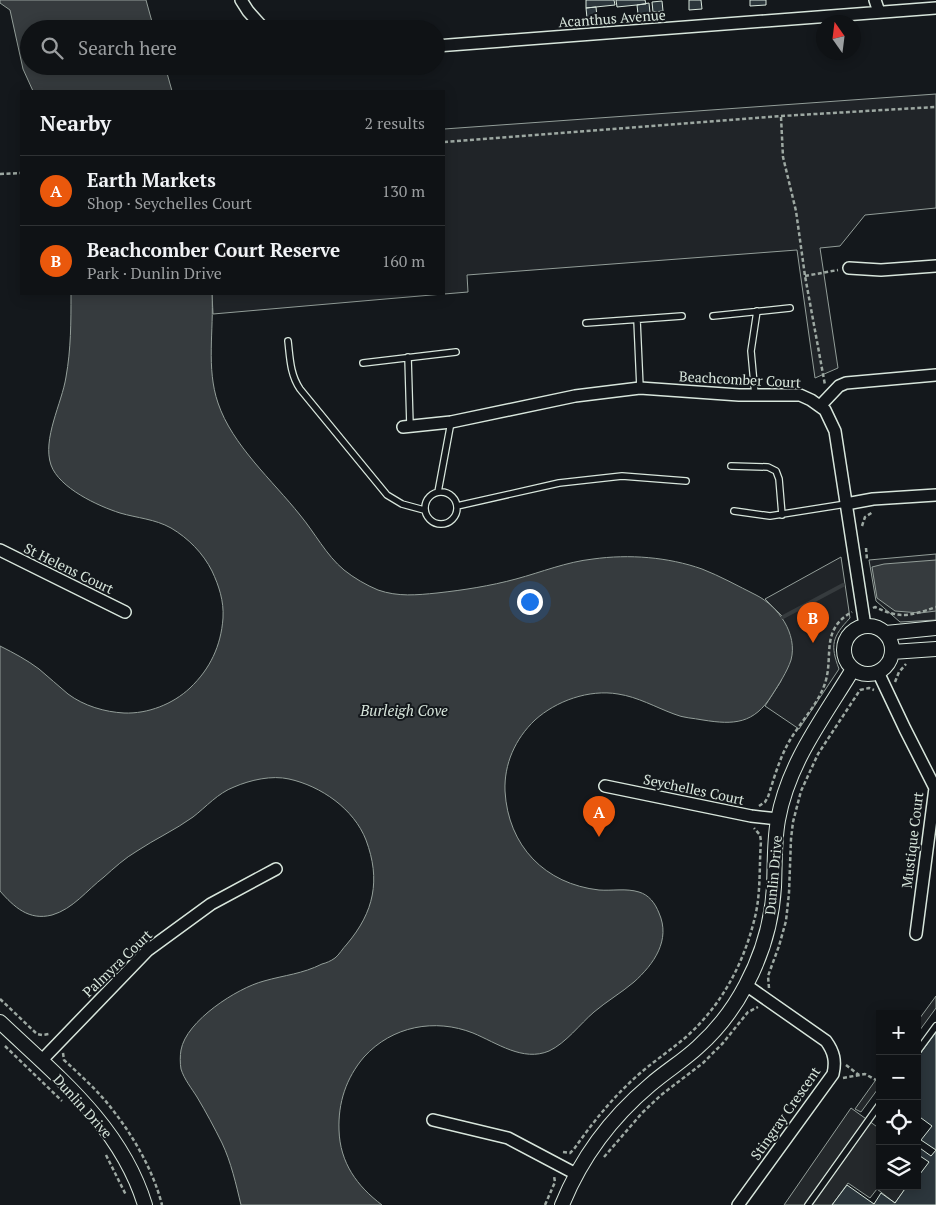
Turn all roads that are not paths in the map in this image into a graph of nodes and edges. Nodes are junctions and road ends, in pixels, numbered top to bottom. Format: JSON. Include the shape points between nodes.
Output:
{"nodes":[{"id":1,"x":241,"y":0,"type":"edge"},
{"id":2,"x":875,"y":0,"type":"edge"},
{"id":3,"x":936,"y":8,"type":"edge"},
{"id":4,"x":879,"y":12,"type":"junction"},
{"id":5,"x":256,"y":20,"type":"edge"},
{"id":6,"x":445,"y":45,"type":"edge"},
{"id":7,"x":936,"y":266,"type":"edge"},
{"id":8,"x":849,"y":268,"type":"road end"},
{"id":9,"x":790,"y":308,"type":"dead end"},
{"id":10,"x":757,"y":311,"type":"junction"},
{"id":11,"x":682,"y":316,"type":"dead end"},
{"id":12,"x":713,"y":316,"type":"dead end"},
{"id":13,"x":637,"y":320,"type":"junction"},
{"id":14,"x":586,"y":323,"type":"dead end"},
{"id":15,"x":288,"y":341,"type":"dead end"},
{"id":16,"x":456,"y":352,"type":"dead end"},
{"id":17,"x":408,"y":357,"type":"junction"},
{"id":18,"x":363,"y":363,"type":"dead end"},
{"id":19,"x":936,"y":375,"type":"edge"},
{"id":20,"x":640,"y":388,"type":"junction"},
{"id":21,"x":755,"y":395,"type":"junction"},
{"id":22,"x":820,"y":406,"type":"junction"},
{"id":23,"x":451,"y":422,"type":"junction"},
{"id":24,"x":406,"y":426,"type":"joint"},
{"id":25,"x":731,"y":466,"type":"dead end"},
{"id":26,"x":686,"y":481,"type":"dead end"},
{"id":27,"x":438,"y":492,"type":"junction"},
{"id":28,"x":936,"y":495,"type":"edge"},
{"id":29,"x":846,"y":504,"type":"junction"},
{"id":30,"x":457,"y":506,"type":"junction"},
{"id":31,"x":424,"y":510,"type":"junction"},
{"id":32,"x":734,"y":511,"type":"dead end"},
{"id":33,"x":782,"y":515,"type":"junction"},
{"id":34,"x":0,"y":550,"type":"edge"},
{"id":35,"x":125,"y":612,"type":"dead end"},
{"id":36,"x":865,"y":626,"type":"junction"},
{"id":37,"x":936,"y":628,"type":"edge"},
{"id":38,"x":886,"y":633,"type":"junction"},
{"id":39,"x":936,"y":649,"type":"edge"},
{"id":40,"x":892,"y":652,"type":"junction"},
{"id":41,"x":854,"y":669,"type":"junction"},
{"id":42,"x":878,"y":672,"type":"junction"},
{"id":43,"x":605,"y":786,"type":"dead end"},
{"id":44,"x":935,"y":788,"type":"edge"},
{"id":45,"x":778,"y":820,"type":"junction"},
{"id":46,"x":276,"y":869,"type":"dead end"},
{"id":47,"x":916,"y":934,"type":"dead end"},
{"id":48,"x":746,"y":986,"type":"junction"},
{"id":49,"x":0,"y":1022,"type":"edge"},
{"id":50,"x":936,"y":1026,"type":"edge"},
{"id":51,"x":921,"y":1047,"type":"edge"},
{"id":52,"x":41,"y":1061,"type":"junction"},
{"id":53,"x":876,"y":1110,"type":"edge"},
{"id":54,"x":433,"y":1120,"type":"dead end"},
{"id":55,"x":576,"y":1174,"type":"junction"},
{"id":56,"x":145,"y":1205,"type":"edge"},
{"id":57,"x":562,"y":1205,"type":"edge"},
{"id":58,"x":738,"y":1205,"type":"edge"},
{"id":59,"x":808,"y":1205,"type":"edge"}],
"edges":[{"from":1,"to":5,"type":"street"},
{"from":2,"to":4,"type":"street"},
{"from":3,"to":4,"type":"street","name":"Acanthus Avenue"},
{"from":4,"to":6,"type":"street","name":"Acanthus Avenue"},
{"from":7,"to":8,"type":"street","via":[[878,270]]},
{"from":9,"to":10,"type":"lane"},
{"from":10,"to":12,"type":"lane"},
{"from":10,"to":21,"type":"lane","via":[[751,351]]},
{"from":11,"to":13,"type":"lane"},
{"from":13,"to":14,"type":"lane"},
{"from":13,"to":20,"type":"lane"},
{"from":15,"to":31,"type":"lane","via":[[291,370],[300,389],[387,495],[402,504]]},
{"from":16,"to":17,"type":"lane"},
{"from":17,"to":18,"type":"lane"},
{"from":17,"to":24,"type":"lane"},
{"from":19,"to":22,"type":"street","via":[[846,383]]},
{"from":20,"to":21,"type":"street","name":"Beachcomber Court"},
{"from":20,"to":23,"type":"street","name":"Beachcomber Court","via":[[575,396]]},
{"from":21,"to":22,"type":"street","name":"Beachcomber Court","via":[[800,395]]},
{"from":22,"to":29,"type":"street","via":[[835,430]]},
{"from":23,"to":24,"type":"street","name":"Beachcomber Court"},
{"from":23,"to":27,"type":"lane"},
{"from":25,"to":33,"type":"lane","via":[[768,467],[776,471]]},
{"from":26,"to":30,"type":"lane","via":[[622,476],[560,483]]},
{"from":27,"to":30,"type":"lane","via":[[453,497]]},
{"from":27,"to":31,"type":"lane","via":[[429,496]]},
{"from":28,"to":29,"type":"street"},
{"from":29,"to":33,"type":"lane"},
{"from":29,"to":36,"type":"street","via":[[861,563],[857,610]]},
{"from":30,"to":31,"type":"lane","via":[[451,521],[440,524],[430,520]]},
{"from":32,"to":33,"type":"lane"},
{"from":34,"to":35,"type":"street","name":"St Helens Court"},
{"from":36,"to":38,"type":"street","via":[[873,626]]},
{"from":36,"to":41,"type":"street","via":[[852,631],[844,643],[845,658]]},
{"from":37,"to":38,"type":"street"},
{"from":38,"to":40,"type":"street"},
{"from":39,"to":40,"type":"street"},
{"from":40,"to":42,"type":"street","via":[[888,664]]},
{"from":41,"to":42,"type":"street","via":[[865,674]]},
{"from":41,"to":45,"type":"street","name":"Dunlin Drive","via":[[801,754],[786,787]]},
{"from":42,"to":44,"type":"street","name":"Mustique Court"},
{"from":43,"to":45,"type":"street","name":"Seychelles Court"},
{"from":44,"to":47,"type":"street","name":"Mustique Court"},
{"from":45,"to":48,"type":"street","name":"Dunlin Drive","via":[[771,911],[760,952]]},
{"from":46,"to":52,"type":"street","name":"Palmyra Court","via":[[211,904],[148,950]]},
{"from":48,"to":55,"type":"street","name":"Dunlin Drive","via":[[727,1015],[703,1042],[651,1084],[616,1118]]},
{"from":48,"to":58,"type":"street","name":"Stingray Crescent","via":[[826,1042],[835,1063],[829,1080]]},
{"from":49,"to":52,"type":"street","name":"Dunlin Drive"},
{"from":50,"to":51,"type":"lane"},
{"from":52,"to":56,"type":"street","name":"Dunlin Drive","via":[[113,1137]]},
{"from":53,"to":59,"type":"lane"},
{"from":54,"to":55,"type":"street","via":[[508,1138]]},
{"from":55,"to":57,"type":"street","name":"Dunlin Drive"}]}
